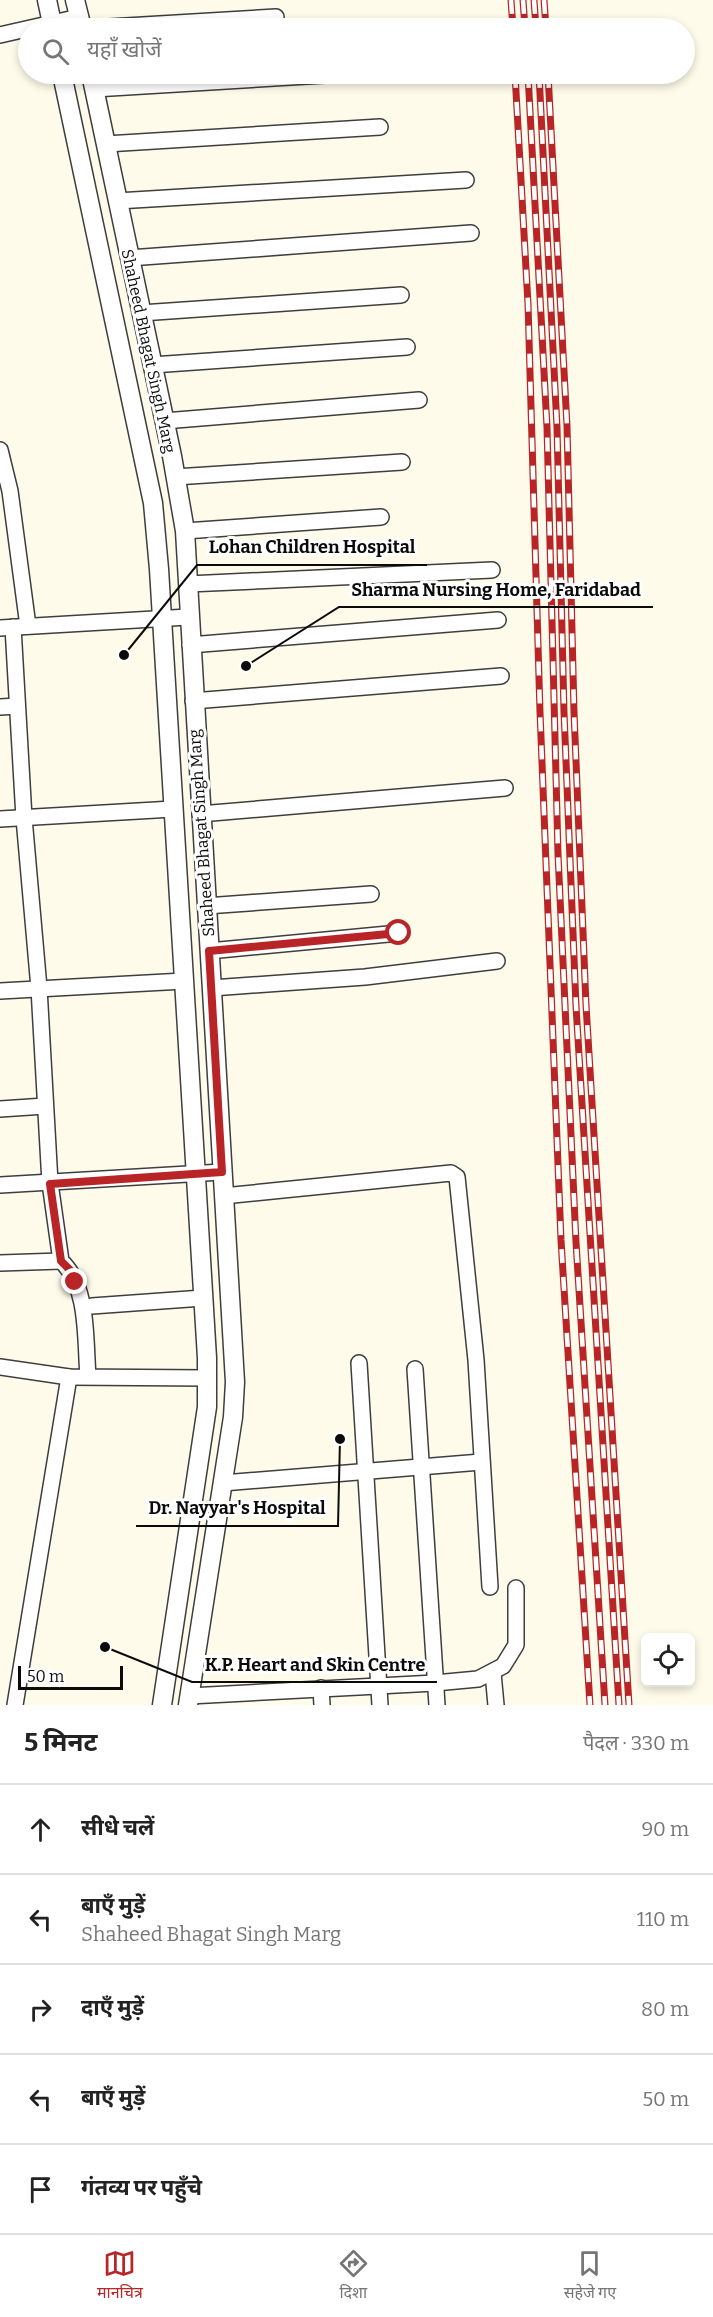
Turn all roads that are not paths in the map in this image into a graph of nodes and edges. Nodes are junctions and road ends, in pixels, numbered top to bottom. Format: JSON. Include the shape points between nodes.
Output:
{"nodes":[{"id":1,"x":47,"y":0,"type":"edge"},
{"id":2,"x":276,"y":17,"type":"dead end"},
{"id":3,"x":50,"y":18,"type":"edge"},
{"id":4,"x":179,"y":18,"type":"edge"},
{"id":5,"x":18,"y":32,"type":"edge"},
{"id":6,"x":0,"y":35,"type":"edge"},
{"id":7,"x":64,"y":84,"type":"edge"},
{"id":8,"x":94,"y":84,"type":"edge"},
{"id":9,"x":380,"y":128,"type":"dead end"},
{"id":10,"x":106,"y":144,"type":"junction"},
{"id":11,"x":466,"y":180,"type":"dead end"},
{"id":12,"x":117,"y":201,"type":"junction"},
{"id":13,"x":471,"y":233,"type":"dead end"},
{"id":14,"x":129,"y":258,"type":"junction"},
{"id":15,"x":401,"y":295,"type":"dead end"},
{"id":16,"x":141,"y":313,"type":"junction"},
{"id":17,"x":407,"y":347,"type":"dead end"},
{"id":18,"x":152,"y":365,"type":"junction"},
{"id":19,"x":419,"y":400,"type":"dead end"},
{"id":20,"x":164,"y":421,"type":"junction"},
{"id":21,"x":0,"y":450,"type":"edge"},
{"id":22,"x":402,"y":462,"type":"dead end"},
{"id":23,"x":175,"y":477,"type":"junction"},
{"id":24,"x":5,"y":492,"type":"edge"},
{"id":25,"x":381,"y":518,"type":"dead end"},
{"id":26,"x":185,"y":531,"type":"junction"},
{"id":27,"x":492,"y":570,"type":"dead end"},
{"id":28,"x":188,"y":584,"type":"junction"},
{"id":29,"x":188,"y":617,"type":"junction"},
{"id":30,"x":162,"y":619,"type":"junction"},
{"id":31,"x":498,"y":620,"type":"dead end"},
{"id":32,"x":14,"y":627,"type":"edge"},
{"id":33,"x":190,"y":645,"type":"junction"},
{"id":34,"x":501,"y":676,"type":"dead end"},
{"id":35,"x":193,"y":701,"type":"junction"},
{"id":36,"x":0,"y":706,"type":"edge"},
{"id":37,"x":17,"y":706,"type":"junction"},
{"id":38,"x":505,"y":788,"type":"dead end"},
{"id":39,"x":173,"y":809,"type":"junction"},
{"id":40,"x":200,"y":814,"type":"junction"},
{"id":41,"x":24,"y":818,"type":"junction"},
{"id":42,"x":0,"y":819,"type":"edge"},
{"id":43,"x":371,"y":894,"type":"dead end"},
{"id":44,"x":206,"y":906,"type":"junction"},
{"id":45,"x":399,"y":933,"type":"dead end"},
{"id":46,"x":209,"y":951,"type":"junction"},
{"id":47,"x":497,"y":961,"type":"dead end"},
{"id":48,"x":184,"y":981,"type":"junction"},
{"id":49,"x":39,"y":988,"type":"junction"},
{"id":50,"x":212,"y":988,"type":"junction"},
{"id":51,"x":0,"y":991,"type":"edge"},
{"id":52,"x":45,"y":1106,"type":"junction"},
{"id":53,"x":0,"y":1109,"type":"edge"},
{"id":54,"x":222,"y":1172,"type":"junction"},
{"id":55,"x":195,"y":1174,"type":"junction"},
{"id":56,"x":50,"y":1184,"type":"junction"},
{"id":57,"x":0,"y":1185,"type":"edge"},
{"id":58,"x":223,"y":1196,"type":"junction"},
{"id":59,"x":61,"y":1261,"type":"junction"},
{"id":60,"x":0,"y":1263,"type":"edge"},
{"id":61,"x":203,"y":1298,"type":"junction"},
{"id":62,"x":92,"y":1306,"type":"dead end"},
{"id":63,"x":359,"y":1363,"type":"dead end"},
{"id":64,"x":0,"y":1367,"type":"edge"},
{"id":65,"x":415,"y":1370,"type":"dead end"},
{"id":66,"x":88,"y":1376,"type":"junction"},
{"id":67,"x":69,"y":1377,"type":"junction"},
{"id":68,"x":207,"y":1378,"type":"junction"},
{"id":69,"x":481,"y":1462,"type":"junction"},
{"id":70,"x":423,"y":1467,"type":"junction"},
{"id":71,"x":365,"y":1470,"type":"junction"},
{"id":72,"x":223,"y":1483,"type":"junction"},
{"id":73,"x":490,"y":1587,"type":"dead end"},
{"id":74,"x":516,"y":1588,"type":"dead end"},
{"id":75,"x":493,"y":1673,"type":"junction"},
{"id":76,"x":435,"y":1683,"type":"junction"},
{"id":77,"x":378,"y":1686,"type":"junction"},
{"id":78,"x":321,"y":1688,"type":"junction"},
{"id":79,"x":188,"y":1700,"type":"edge"},
{"id":80,"x":15,"y":1705,"type":"edge"},
{"id":81,"x":162,"y":1705,"type":"edge"},
{"id":82,"x":322,"y":1705,"type":"edge"},
{"id":83,"x":380,"y":1705,"type":"edge"},
{"id":84,"x":437,"y":1705,"type":"edge"},
{"id":85,"x":496,"y":1705,"type":"edge"}],
"edges":[{"from":1,"to":3,"type":"street"},
{"from":2,"to":4,"type":"street"},
{"from":5,"to":6,"type":"street"},
{"from":7,"to":30,"type":"street","name":"Shaheed Bhagat Singh Marg","via":[[153,503]]},
{"from":8,"to":10,"type":"street","name":"Shaheed Bhagat Singh Marg"},
{"from":9,"to":10,"type":"street"},
{"from":10,"to":12,"type":"street","name":"Shaheed Bhagat Singh Marg"},
{"from":11,"to":12,"type":"street"},
{"from":12,"to":14,"type":"street","name":"Shaheed Bhagat Singh Marg"},
{"from":13,"to":14,"type":"street"},
{"from":14,"to":16,"type":"street","name":"Shaheed Bhagat Singh Marg"},
{"from":15,"to":16,"type":"street"},
{"from":16,"to":18,"type":"street","name":"Shaheed Bhagat Singh Marg"},
{"from":17,"to":18,"type":"street"},
{"from":18,"to":20,"type":"street","name":"Shaheed Bhagat Singh Marg"},
{"from":19,"to":20,"type":"street"},
{"from":20,"to":23,"type":"street","name":"Shaheed Bhagat Singh Marg"},
{"from":21,"to":24,"type":"street"},
{"from":22,"to":23,"type":"street"},
{"from":23,"to":26,"type":"street","name":"Shaheed Bhagat Singh Marg"},
{"from":24,"to":32,"type":"street"},
{"from":25,"to":26,"type":"street"},
{"from":26,"to":28,"type":"street","name":"Shaheed Bhagat Singh Marg"},
{"from":27,"to":28,"type":"street"},
{"from":28,"to":29,"type":"street","name":"Shaheed Bhagat Singh Marg"},
{"from":29,"to":30,"type":"street"},
{"from":29,"to":33,"type":"street","name":"Shaheed Bhagat Singh Marg"},
{"from":30,"to":32,"type":"street"},
{"from":30,"to":39,"type":"street","name":"Shaheed Bhagat Singh Marg"},
{"from":31,"to":33,"type":"street"},
{"from":32,"to":37,"type":"street"},
{"from":33,"to":35,"type":"street","name":"Shaheed Bhagat Singh Marg"},
{"from":34,"to":35,"type":"street"},
{"from":35,"to":40,"type":"street","name":"Shaheed Bhagat Singh Marg"},
{"from":36,"to":37,"type":"street"},
{"from":37,"to":41,"type":"street"},
{"from":38,"to":40,"type":"street"},
{"from":39,"to":41,"type":"street"},
{"from":39,"to":48,"type":"street","name":"Shaheed Bhagat Singh Marg"},
{"from":40,"to":44,"type":"street","name":"Shaheed Bhagat Singh Marg"},
{"from":41,"to":42,"type":"street"},
{"from":41,"to":49,"type":"street"},
{"from":43,"to":44,"type":"street"},
{"from":44,"to":46,"type":"street","name":"Shaheed Bhagat Singh Marg"},
{"from":45,"to":46,"type":"street"},
{"from":46,"to":50,"type":"street","name":"Shaheed Bhagat Singh Marg"},
{"from":47,"to":50,"type":"street","via":[[365,977]]},
{"from":48,"to":49,"type":"street"},
{"from":48,"to":55,"type":"street","name":"Shaheed Bhagat Singh Marg"},
{"from":49,"to":51,"type":"street"},
{"from":49,"to":52,"type":"street"},
{"from":50,"to":54,"type":"street","name":"Shaheed Bhagat Singh Marg"},
{"from":52,"to":53,"type":"street"},
{"from":52,"to":56,"type":"street"},
{"from":54,"to":55,"type":"street"},
{"from":54,"to":58,"type":"street","name":"Shaheed Bhagat Singh Marg"},
{"from":55,"to":56,"type":"street"},
{"from":55,"to":61,"type":"street","name":"Shaheed Bhagat Singh Marg"},
{"from":56,"to":57,"type":"street"},
{"from":56,"to":59,"type":"street"},
{"from":58,"to":69,"type":"street","via":[[454,1174],[476,1360]]},
{"from":58,"to":72,"type":"street","name":"Shaheed Bhagat Singh Marg","via":[[235,1382]]},
{"from":59,"to":60,"type":"street"},
{"from":59,"to":66,"type":"street","via":[[70,1270],[81,1306]]},
{"from":61,"to":62,"type":"street"},
{"from":61,"to":68,"type":"street","name":"Shaheed Bhagat Singh Marg"},
{"from":63,"to":71,"type":"street"},
{"from":64,"to":67,"type":"street"},
{"from":65,"to":70,"type":"street"},
{"from":66,"to":67,"type":"street"},
{"from":66,"to":68,"type":"street"},
{"from":67,"to":80,"type":"street"},
{"from":68,"to":81,"type":"street","name":"Shaheed Bhagat Singh Marg","via":[[207,1407]]},
{"from":69,"to":70,"type":"street"},
{"from":69,"to":73,"type":"street"},
{"from":70,"to":71,"type":"street"},
{"from":70,"to":76,"type":"street"},
{"from":71,"to":72,"type":"street"},
{"from":71,"to":77,"type":"street"},
{"from":72,"to":79,"type":"street","name":"Shaheed Bhagat Singh Marg"},
{"from":74,"to":75,"type":"street","via":[[516,1645],[503,1666]]},
{"from":75,"to":76,"type":"street"},
{"from":75,"to":85,"type":"street"},
{"from":76,"to":77,"type":"street"},
{"from":76,"to":84,"type":"street"},
{"from":77,"to":78,"type":"street"},
{"from":77,"to":83,"type":"street"},
{"from":78,"to":79,"type":"street"},
{"from":78,"to":82,"type":"street"}]}
